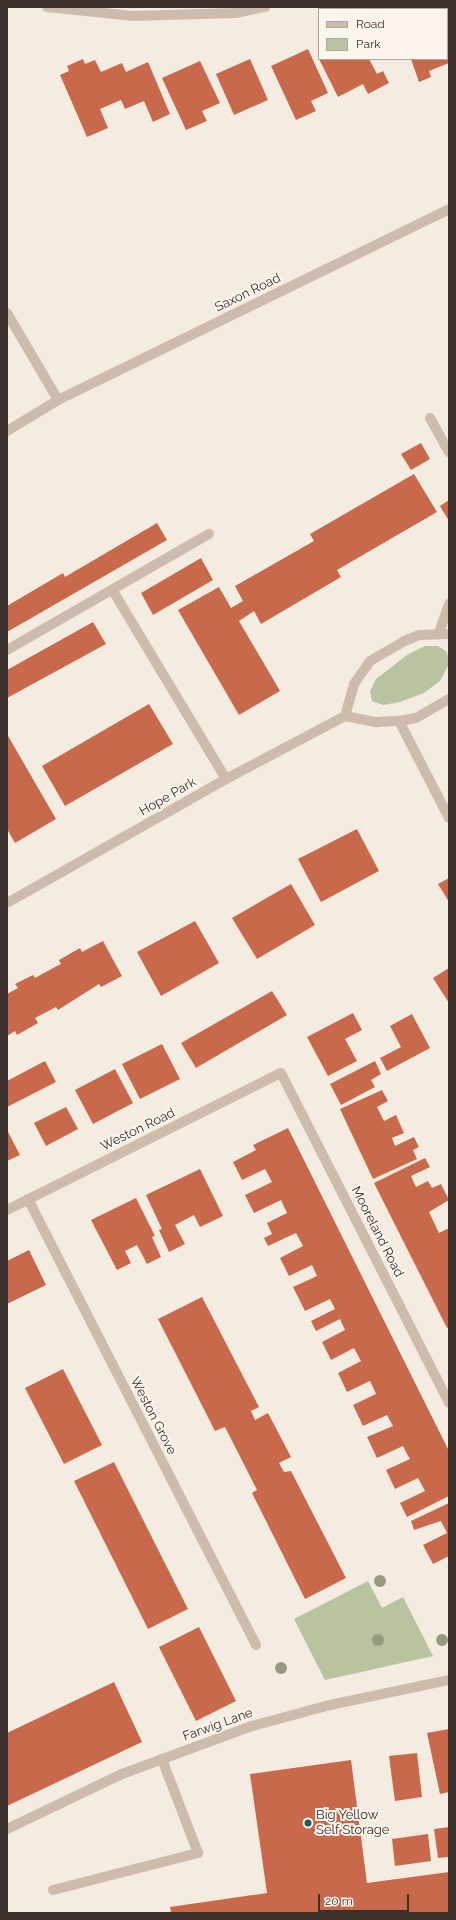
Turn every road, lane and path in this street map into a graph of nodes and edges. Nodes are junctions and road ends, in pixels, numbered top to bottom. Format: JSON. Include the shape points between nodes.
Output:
{"nodes":[{"id":1,"x":47,"y":7,"type":"edge"},
{"id":2,"x":265,"y":7,"type":"edge"},
{"id":3,"x":449,"y":210,"type":"edge"},
{"id":4,"x":7,"y":313,"type":"edge"},
{"id":5,"x":58,"y":400,"type":"junction"},
{"id":6,"x":430,"y":418,"type":"dead end"},
{"id":7,"x":7,"y":431,"type":"edge"},
{"id":8,"x":449,"y":452,"type":"edge"},
{"id":9,"x":209,"y":534,"type":"dead end"},
{"id":10,"x":113,"y":591,"type":"junction"},
{"id":11,"x":449,"y":604,"type":"edge"},
{"id":12,"x":444,"y":633,"type":"edge"},
{"id":13,"x":7,"y":650,"type":"edge"},
{"id":14,"x":449,"y":699,"type":"edge"},
{"id":15,"x":345,"y":716,"type":"junction"},
{"id":16,"x":399,"y":721,"type":"junction"},
{"id":17,"x":226,"y":779,"type":"junction"},
{"id":18,"x":449,"y":818,"type":"edge"},
{"id":19,"x":7,"y":903,"type":"edge"},
{"id":20,"x":281,"y":1073,"type":"joint"},
{"id":21,"x":28,"y":1199,"type":"junction"},
{"id":22,"x":7,"y":1210,"type":"edge"},
{"id":23,"x":449,"y":1403,"type":"edge"},
{"id":24,"x":256,"y":1645,"type":"dead end"},
{"id":25,"x":449,"y":1680,"type":"edge"},
{"id":26,"x":162,"y":1759,"type":"junction"},
{"id":27,"x":7,"y":1829,"type":"edge"},
{"id":28,"x":53,"y":1890,"type":"dead end"}],
"edges":[{"from":1,"to":2,"type":"street","via":[[132,16],[236,12]]},
{"from":3,"to":5,"type":"street","name":"Saxon Road"},
{"from":4,"to":5,"type":"street"},
{"from":5,"to":7,"type":"street","name":"Saxon Road"},
{"from":6,"to":8,"type":"street"},
{"from":9,"to":10,"type":"street"},
{"from":10,"to":13,"type":"street"},
{"from":10,"to":17,"type":"street"},
{"from":11,"to":12,"type":"street"},
{"from":12,"to":15,"type":"street","via":[[420,635],[404,641],[370,661],[354,684]]},
{"from":14,"to":16,"type":"street","via":[[416,718]]},
{"from":15,"to":16,"type":"street","via":[[377,722]]},
{"from":15,"to":17,"type":"street","name":"Hope Park"},
{"from":16,"to":18,"type":"street"},
{"from":17,"to":19,"type":"street","name":"Hope Park"},
{"from":20,"to":21,"type":"street","name":"Weston Road"},
{"from":20,"to":23,"type":"street","name":"Mooreland Road"},
{"from":21,"to":22,"type":"street","name":"Weston Road"},
{"from":21,"to":24,"type":"street","name":"Weston Grove"},
{"from":25,"to":26,"type":"street","name":"Farwig Lane","via":[[330,1705],[252,1726]]},
{"from":26,"to":27,"type":"street","name":"Farwig Lane","via":[[122,1774]]},
{"from":26,"to":28,"type":"street","via":[[198,1853]]}]}
